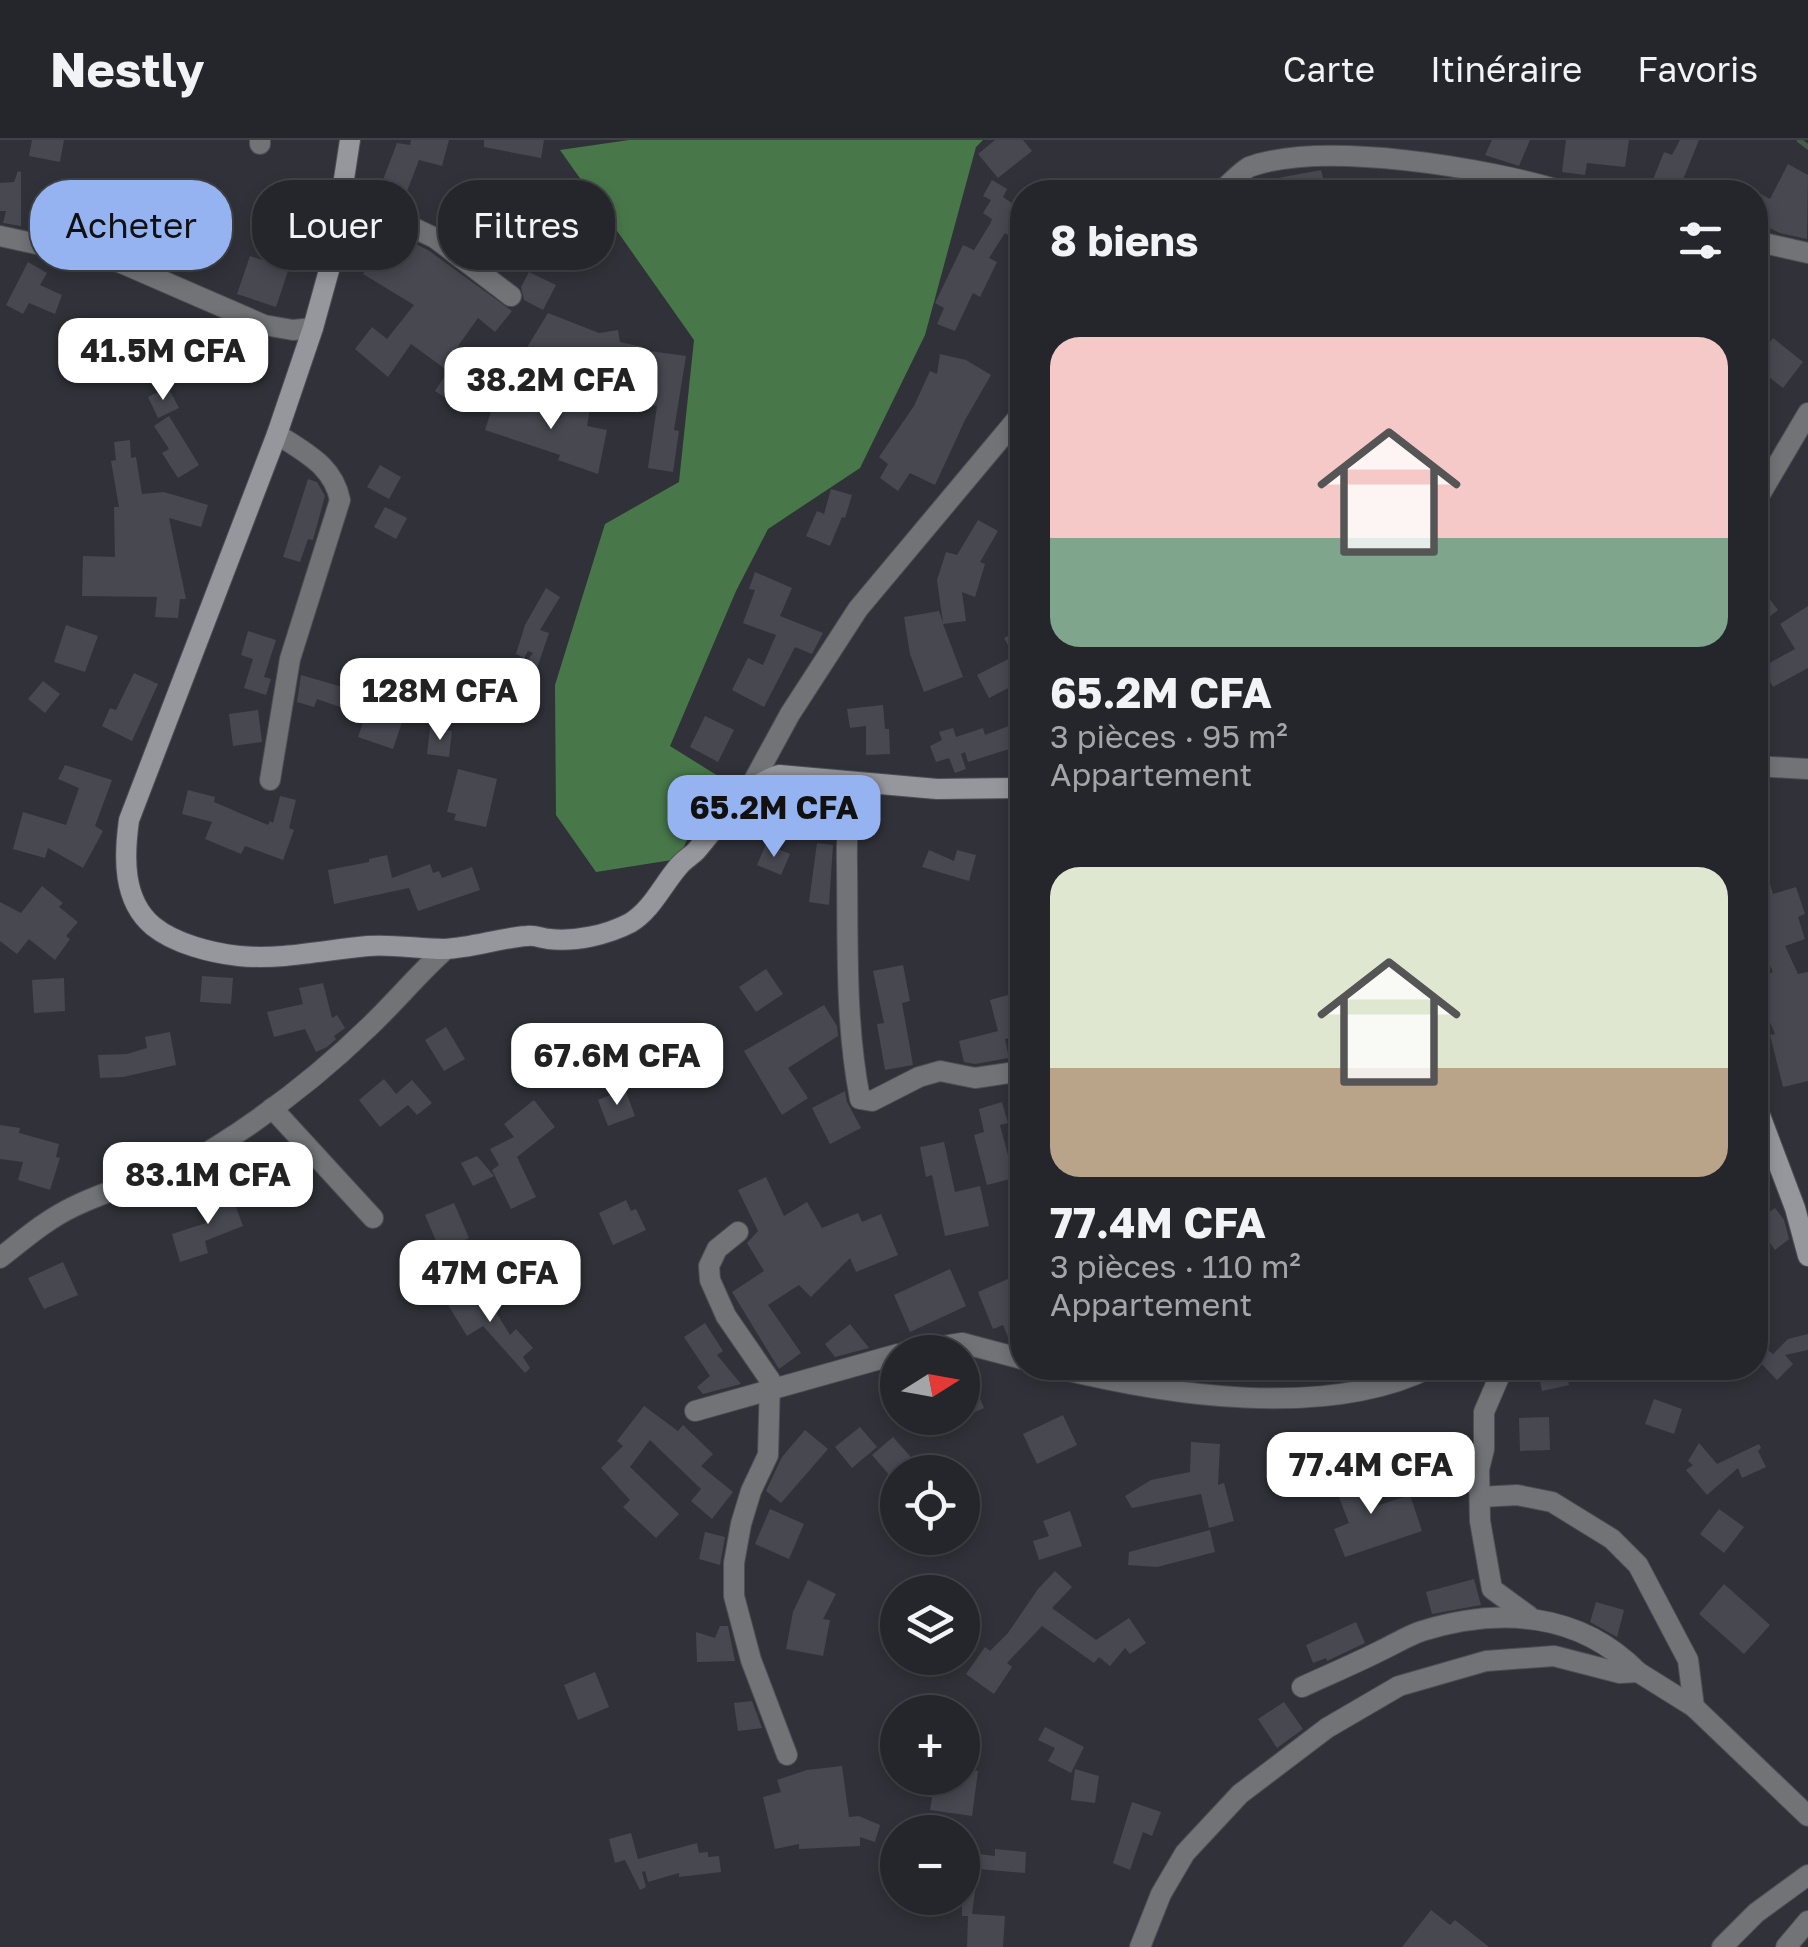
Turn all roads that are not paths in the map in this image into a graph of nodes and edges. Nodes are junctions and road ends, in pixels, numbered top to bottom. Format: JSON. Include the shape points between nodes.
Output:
{"nodes":[{"id":1,"x":350,"y":140,"type":"edge"},
{"id":2,"x":1271,"y":149,"type":"edge"},
{"id":3,"x":346,"y":180,"type":"edge"},
{"id":4,"x":1234,"y":180,"type":"edge"},
{"id":5,"x":1524,"y":180,"type":"edge"},
{"id":6,"x":418,"y":230,"type":"edge"},
{"id":7,"x":0,"y":236,"type":"edge"},
{"id":8,"x":1768,"y":244,"type":"edge"},
{"id":9,"x":1808,"y":253,"type":"edge"},
{"id":10,"x":329,"y":270,"type":"edge"},
{"id":11,"x":512,"y":296,"type":"dead end"},
{"id":12,"x":313,"y":328,"type":"junction"},
{"id":13,"x":1808,"y":413,"type":"edge"},
{"id":14,"x":1010,"y":427,"type":"edge"},
{"id":15,"x":277,"y":434,"type":"junction"},
{"id":16,"x":1768,"y":481,"type":"edge"},
{"id":17,"x":1768,"y":767,"type":"edge"},
{"id":18,"x":1808,"y":769,"type":"edge"},
{"id":19,"x":270,"y":780,"type":"dead end"},
{"id":20,"x":845,"y":781,"type":"junction"},
{"id":21,"x":1010,"y":788,"type":"edge"},
{"id":22,"x":748,"y":791,"type":"junction"},
{"id":23,"x":446,"y":949,"type":"junction"},
{"id":24,"x":1010,"y":1073,"type":"edge"},
{"id":25,"x":272,"y":1108,"type":"junction"},
{"id":26,"x":1768,"y":1138,"type":"edge"},
{"id":27,"x":373,"y":1218,"type":"dead end"},
{"id":28,"x":738,"y":1232,"type":"dead end"},
{"id":29,"x":1808,"y":1256,"type":"edge"},
{"id":30,"x":0,"y":1258,"type":"edge"},
{"id":31,"x":980,"y":1347,"type":"edge"},
{"id":32,"x":1010,"y":1356,"type":"edge"},
{"id":33,"x":880,"y":1359,"type":"edge"},
{"id":34,"x":1107,"y":1380,"type":"edge"},
{"id":35,"x":1395,"y":1380,"type":"edge"},
{"id":36,"x":1497,"y":1380,"type":"edge"},
{"id":37,"x":769,"y":1392,"type":"junction"},
{"id":38,"x":694,"y":1411,"type":"dead end"},
{"id":39,"x":1481,"y":1496,"type":"junction"},
{"id":40,"x":1531,"y":1617,"type":"junction"},
{"id":41,"x":1638,"y":1672,"type":"junction"},
{"id":42,"x":1302,"y":1687,"type":"dead end"},
{"id":43,"x":1694,"y":1707,"type":"junction"},
{"id":44,"x":787,"y":1755,"type":"dead end"},
{"id":45,"x":1808,"y":1816,"type":"edge"},
{"id":46,"x":1808,"y":1874,"type":"edge"},
{"id":47,"x":1808,"y":1922,"type":"edge"},
{"id":48,"x":1140,"y":1947,"type":"edge"},
{"id":49,"x":1722,"y":1947,"type":"edge"},
{"id":50,"x":1786,"y":1947,"type":"edge"}],
"edges":[{"from":1,"to":3,"type":"main road"},
{"from":2,"to":4,"type":"street"},
{"from":2,"to":5,"type":"street","via":[[1438,158]]},
{"from":6,"to":11,"type":"street"},
{"from":7,"to":12,"type":"street","via":[[119,262],[264,325]]},
{"from":8,"to":9,"type":"street"},
{"from":10,"to":12,"type":"main road"},
{"from":12,"to":15,"type":"main road"},
{"from":13,"to":16,"type":"street"},
{"from":14,"to":22,"type":"street","via":[[848,623]]},
{"from":15,"to":19,"type":"street","via":[[326,467],[340,500],[290,659]]},
{"from":15,"to":23,"type":"main road","via":[[129,820],[128,882],[152,926],[212,951],[240,956],[371,946]]},
{"from":17,"to":18,"type":"street"},
{"from":20,"to":21,"type":"main road"},
{"from":20,"to":22,"type":"main road","via":[[778,776]]},
{"from":20,"to":24,"type":"street","via":[[849,1015],[860,1099],[872,1101],[940,1071],[974,1078]]},
{"from":22,"to":23,"type":"main road","via":[[634,920],[582,938],[531,935]]},
{"from":23,"to":25,"type":"street","via":[[368,1028]]},
{"from":25,"to":27,"type":"street"},
{"from":25,"to":30,"type":"street","via":[[170,1172],[51,1219]]},
{"from":26,"to":29,"type":"main road"},
{"from":28,"to":37,"type":"street","via":[[718,1249],[710,1280],[770,1380]]},
{"from":31,"to":32,"type":"street"},
{"from":33,"to":37,"type":"street"},
{"from":34,"to":35,"type":"street","via":[[1238,1398],[1334,1394]]},
{"from":36,"to":39,"type":"street","via":[[1484,1412]]},
{"from":37,"to":38,"type":"street"},
{"from":37,"to":44,"type":"street","via":[[768,1454],[741,1524],[734,1596]]},
{"from":39,"to":40,"type":"street","via":[[1492,1589]]},
{"from":39,"to":43,"type":"street","via":[[1552,1502],[1612,1539],[1638,1565],[1674,1628],[1688,1660]]},
{"from":40,"to":41,"type":"street","via":[[1596,1638]]},
{"from":40,"to":42,"type":"street","via":[[1419,1632]]},
{"from":41,"to":43,"type":"street"},
{"from":41,"to":48,"type":"street","via":[[1554,1656],[1486,1662],[1399,1686],[1328,1728],[1240,1794],[1185,1852]]},
{"from":43,"to":45,"type":"street"},
{"from":46,"to":49,"type":"street"},
{"from":47,"to":50,"type":"street"}]}
